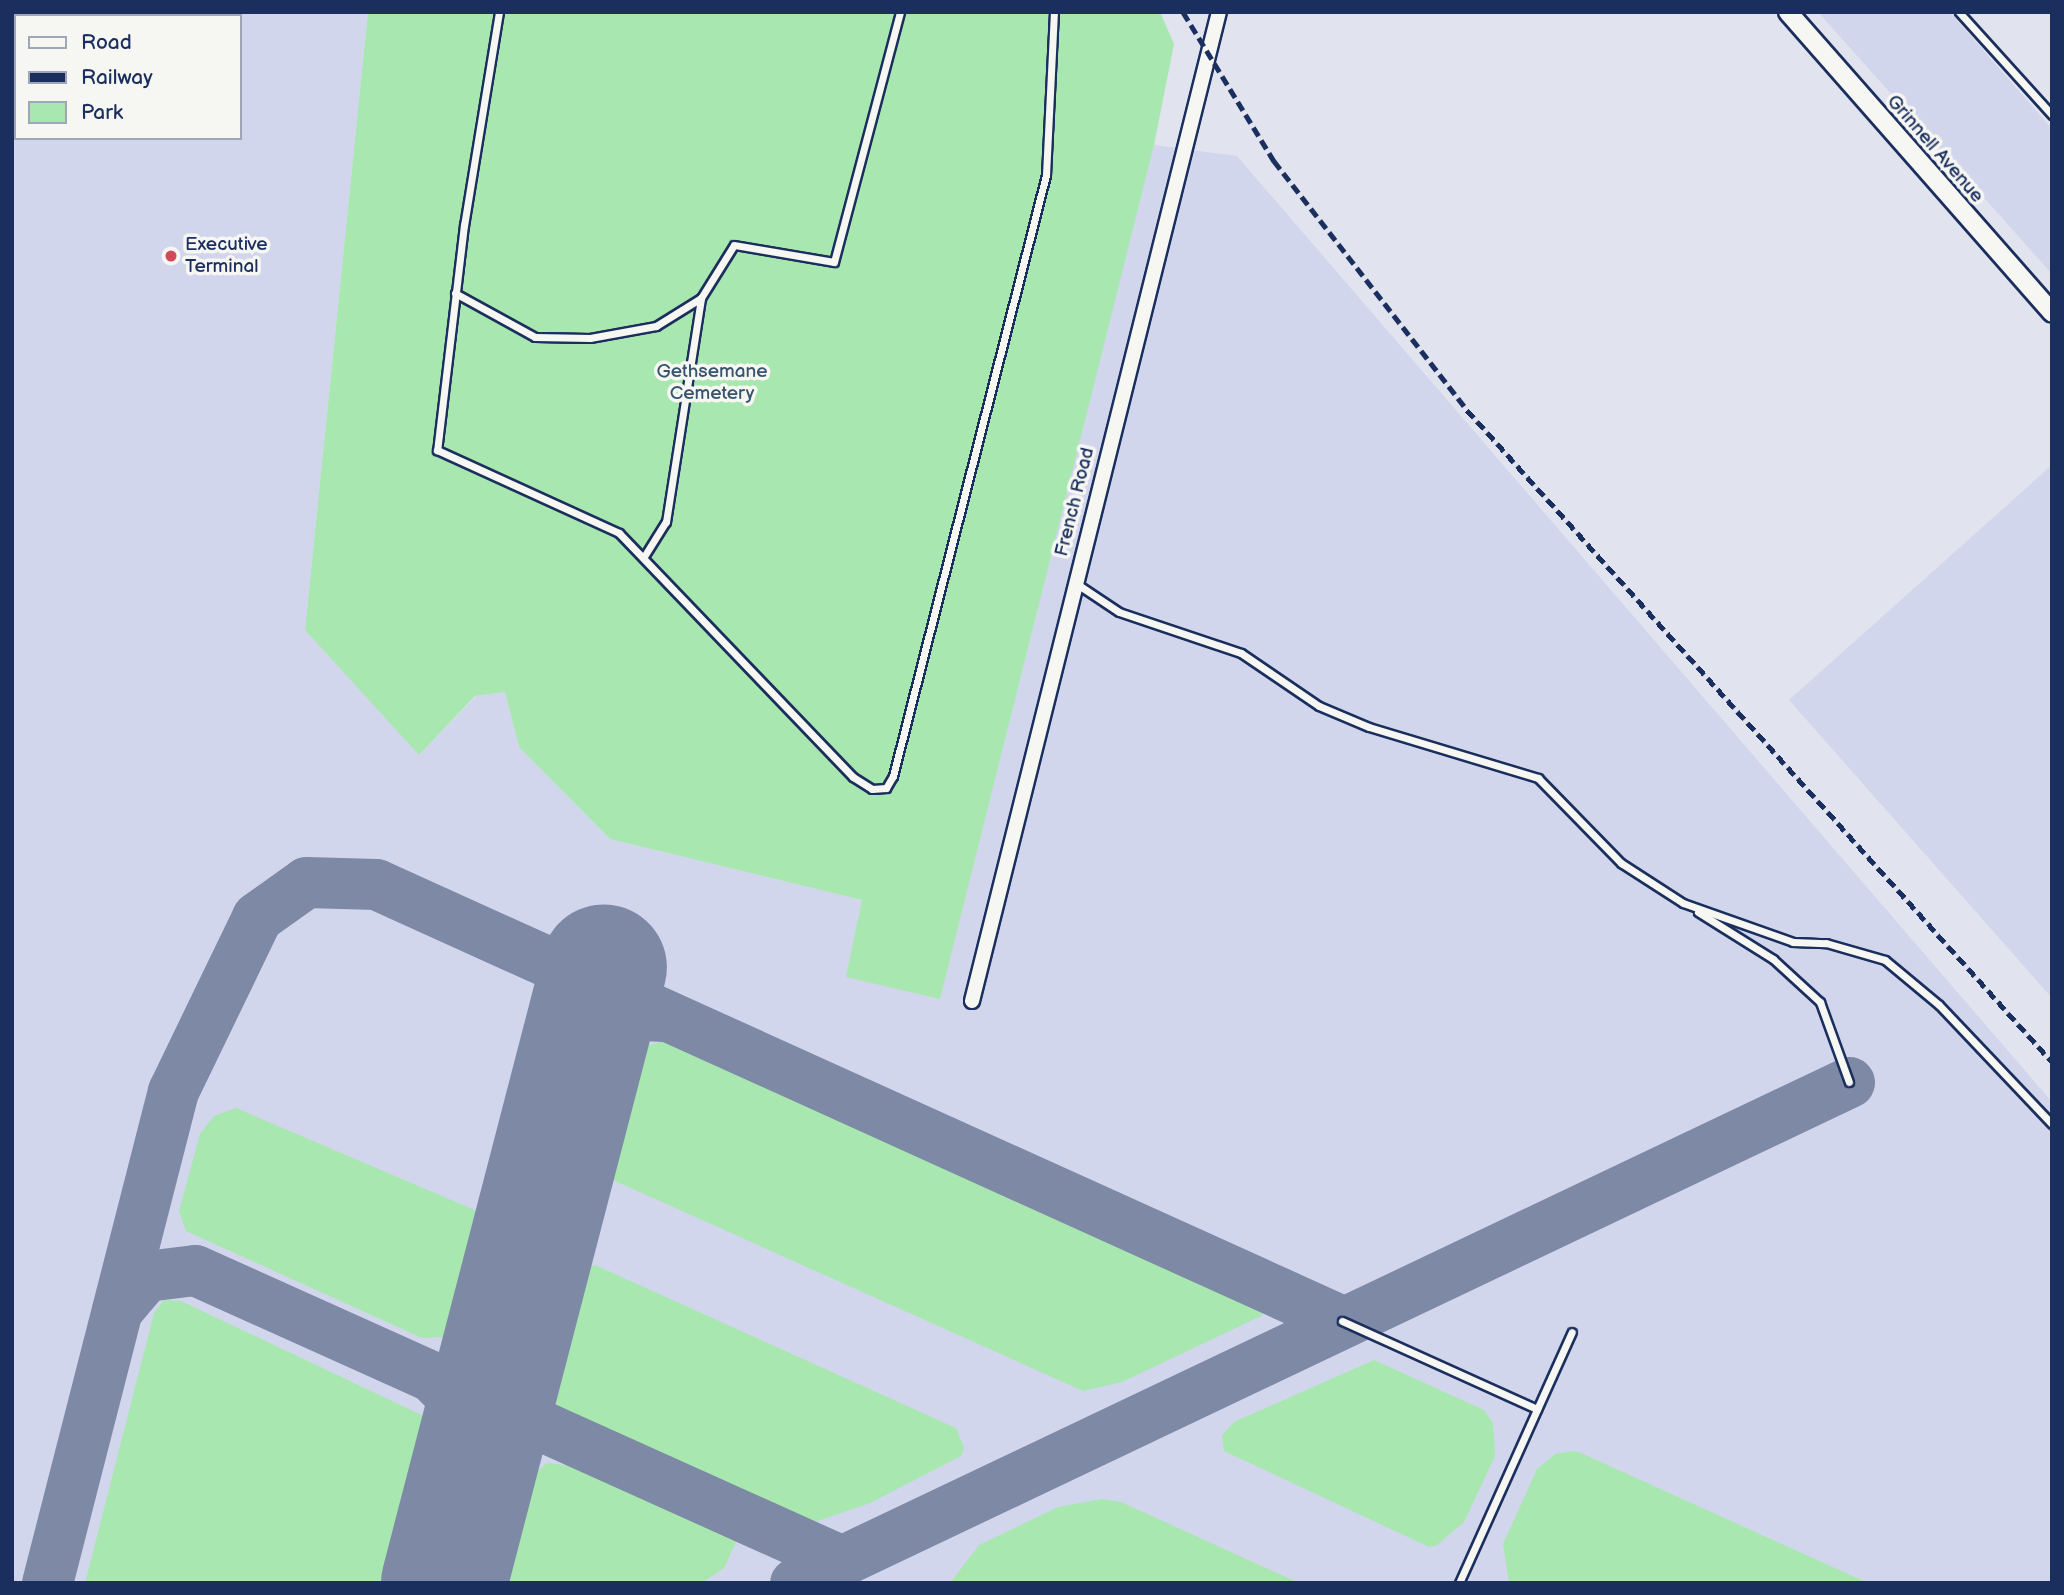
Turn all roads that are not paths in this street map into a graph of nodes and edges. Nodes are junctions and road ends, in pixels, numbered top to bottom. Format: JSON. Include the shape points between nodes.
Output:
{"nodes":[{"id":1,"x":499,"y":12,"type":"edge"},
{"id":2,"x":900,"y":12,"type":"edge"},
{"id":3,"x":1055,"y":12,"type":"edge"},
{"id":4,"x":1219,"y":12,"type":"edge"},
{"id":5,"x":1788,"y":12,"type":"edge"},
{"id":6,"x":1959,"y":12,"type":"edge"},
{"id":7,"x":2052,"y":115,"type":"edge"},
{"id":8,"x":455,"y":293,"type":"junction"},
{"id":9,"x":701,"y":298,"type":"junction"},
{"id":10,"x":2052,"y":313,"type":"edge"},
{"id":11,"x":645,"y":555,"type":"junction"},
{"id":12,"x":1075,"y":583,"type":"junction"},
{"id":13,"x":1683,"y":903,"type":"junction"},
{"id":14,"x":972,"y":1001,"type":"dead end"},
{"id":15,"x":1849,"y":1082,"type":"dead end"},
{"id":16,"x":2052,"y":1124,"type":"edge"},
{"id":17,"x":1342,"y":1321,"type":"dead end"},
{"id":18,"x":1572,"y":1332,"type":"dead end"},
{"id":19,"x":1537,"y":1409,"type":"junction"},
{"id":20,"x":1459,"y":1583,"type":"edge"}],
"edges":[{"from":1,"to":8,"type":"lane"},
{"from":2,"to":9,"type":"lane","via":[[834,262],[734,245]]},
{"from":3,"to":11,"type":"lane","via":[[1046,174],[886,788],[872,789],[853,777]]},
{"from":4,"to":12,"type":"street","name":"French Road"},
{"from":5,"to":10,"type":"street","name":"Grinnell Avenue"},
{"from":6,"to":7,"type":"lane"},
{"from":8,"to":9,"type":"lane","via":[[535,337],[590,338],[656,326]]},
{"from":8,"to":11,"type":"lane","via":[[437,450],[576,510]]},
{"from":9,"to":11,"type":"lane","via":[[666,522]]},
{"from":12,"to":13,"type":"lane","via":[[1119,612],[1241,653],[1319,706],[1369,727],[1538,778],[1621,863]]},
{"from":12,"to":14,"type":"street","name":"French Road"},
{"from":13,"to":15,"type":"lane","via":[[1773,959],[1820,1002]]},
{"from":13,"to":16,"type":"lane","via":[[1793,942],[1826,943],[1885,960],[1939,1005]]},
{"from":17,"to":19,"type":"lane"},
{"from":18,"to":19,"type":"lane"},
{"from":19,"to":20,"type":"lane"}]}
